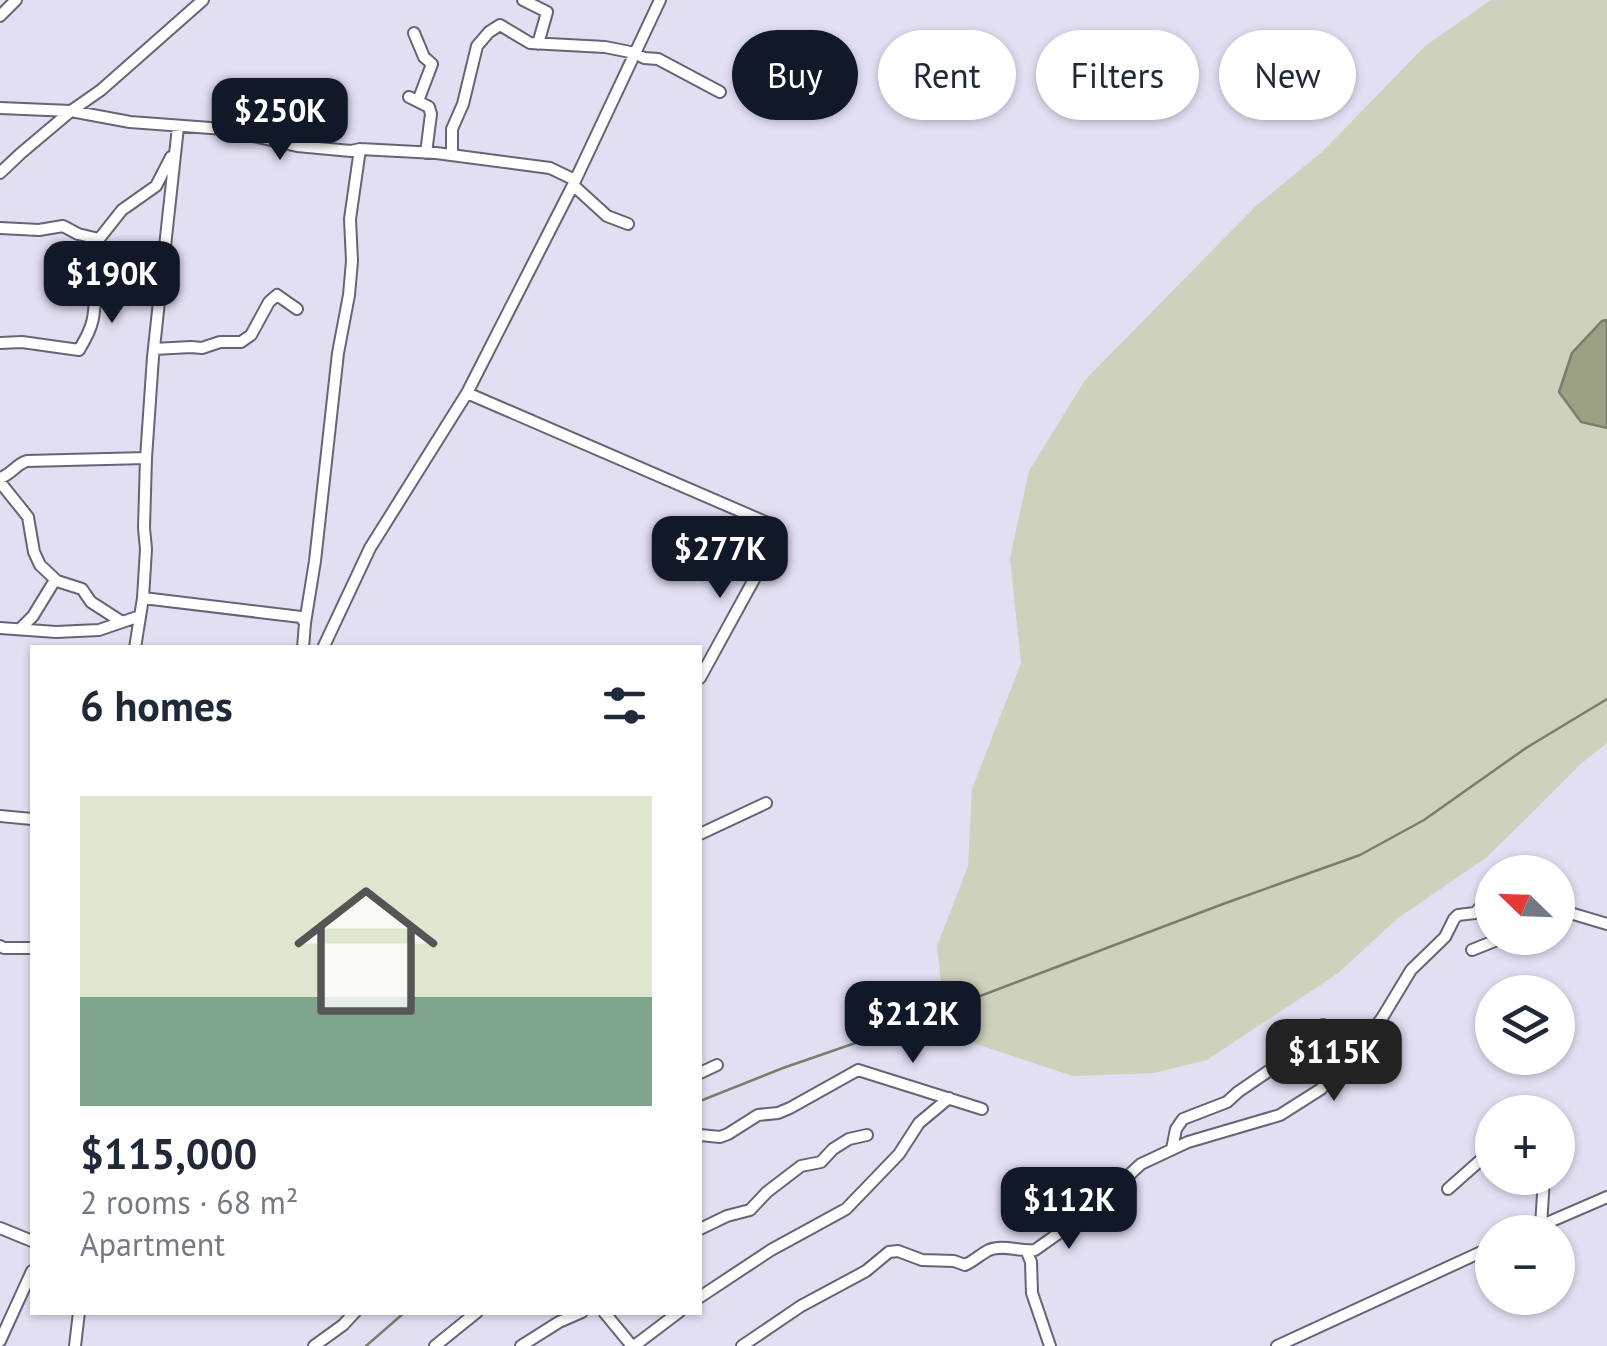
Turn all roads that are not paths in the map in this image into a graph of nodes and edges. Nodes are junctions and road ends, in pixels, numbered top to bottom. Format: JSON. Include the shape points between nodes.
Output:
{"nodes":[{"id":1,"x":16,"y":0,"type":"edge"},
{"id":2,"x":203,"y":0,"type":"edge"},
{"id":3,"x":523,"y":0,"type":"edge"},
{"id":4,"x":660,"y":0,"type":"edge"},
{"id":5,"x":0,"y":16,"type":"edge"},
{"id":6,"x":414,"y":33,"type":"dead end"},
{"id":7,"x":538,"y":44,"type":"junction"},
{"id":8,"x":635,"y":53,"type":"junction"},
{"id":9,"x":720,"y":92,"type":"dead end"},
{"id":10,"x":0,"y":108,"type":"edge"},
{"id":11,"x":71,"y":111,"type":"junction"},
{"id":12,"x":178,"y":126,"type":"junction"},
{"id":13,"x":360,"y":148,"type":"junction"},
{"id":14,"x":176,"y":149,"type":"junction"},
{"id":15,"x":426,"y":152,"type":"junction"},
{"id":16,"x":452,"y":155,"type":"junction"},
{"id":17,"x":0,"y":173,"type":"edge"},
{"id":18,"x":574,"y":182,"type":"junction"},
{"id":19,"x":628,"y":224,"type":"dead end"},
{"id":20,"x":0,"y":228,"type":"edge"},
{"id":21,"x":98,"y":278,"type":"dead end"},
{"id":22,"x":297,"y":310,"type":"dead end"},
{"id":23,"x":0,"y":343,"type":"edge"},
{"id":24,"x":154,"y":349,"type":"junction"},
{"id":25,"x":468,"y":394,"type":"junction"},
{"id":26,"x":146,"y":458,"type":"junction"},
{"id":27,"x":0,"y":480,"type":"edge"},
{"id":28,"x":54,"y":580,"type":"junction"},
{"id":29,"x":143,"y":598,"type":"junction"},
{"id":30,"x":140,"y":616,"type":"junction"},
{"id":31,"x":122,"y":622,"type":"junction"},
{"id":32,"x":306,"y":624,"type":"junction"},
{"id":33,"x":0,"y":628,"type":"edge"},
{"id":34,"x":20,"y":629,"type":"junction"},
{"id":35,"x":135,"y":645,"type":"edge"},
{"id":36,"x":303,"y":645,"type":"edge"},
{"id":37,"x":324,"y":645,"type":"edge"},
{"id":38,"x":702,"y":674,"type":"edge"},
{"id":39,"x":766,"y":803,"type":"dead end"},
{"id":40,"x":0,"y":816,"type":"edge"},
{"id":41,"x":30,"y":819,"type":"edge"},
{"id":42,"x":702,"y":833,"type":"edge"},
{"id":43,"x":1475,"y":912,"type":"edge"},
{"id":44,"x":1575,"y":914,"type":"edge"},
{"id":45,"x":1607,"y":924,"type":"edge"},
{"id":46,"x":0,"y":946,"type":"edge"},
{"id":47,"x":30,"y":948,"type":"edge"},
{"id":48,"x":1475,"y":949,"type":"edge"},
{"id":49,"x":1472,"y":950,"type":"dead end"},
{"id":50,"x":1322,"y":1025,"type":"dead end"},
{"id":51,"x":717,"y":1065,"type":"dead end"},
{"id":52,"x":702,"y":1071,"type":"edge"},
{"id":53,"x":950,"y":1098,"type":"junction"},
{"id":54,"x":982,"y":1109,"type":"dead end"},
{"id":55,"x":702,"y":1135,"type":"edge"},
{"id":56,"x":867,"y":1135,"type":"dead end"},
{"id":57,"x":1172,"y":1148,"type":"junction"},
{"id":58,"x":1475,"y":1165,"type":"edge"},
{"id":59,"x":1448,"y":1189,"type":"dead end"},
{"id":60,"x":1607,"y":1197,"type":"edge"},
{"id":61,"x":1567,"y":1215,"type":"edge"},
{"id":62,"x":0,"y":1228,"type":"edge"},
{"id":63,"x":702,"y":1228,"type":"edge"},
{"id":64,"x":30,"y":1240,"type":"edge"},
{"id":65,"x":1027,"y":1252,"type":"junction"},
{"id":66,"x":1475,"y":1256,"type":"edge"},
{"id":67,"x":30,"y":1275,"type":"edge"},
{"id":68,"x":702,"y":1296,"type":"edge"},
{"id":69,"x":79,"y":1315,"type":"edge"},
{"id":70,"x":353,"y":1315,"type":"edge"},
{"id":71,"x":473,"y":1315,"type":"edge"},
{"id":72,"x":575,"y":1315,"type":"edge"},
{"id":73,"x":607,"y":1315,"type":"edge"},
{"id":74,"x":675,"y":1315,"type":"edge"},
{"id":75,"x":0,"y":1341,"type":"edge"},
{"id":76,"x":75,"y":1346,"type":"edge"},
{"id":77,"x":314,"y":1346,"type":"edge"},
{"id":78,"x":435,"y":1346,"type":"edge"},
{"id":79,"x":521,"y":1346,"type":"edge"},
{"id":80,"x":633,"y":1346,"type":"edge"},
{"id":81,"x":742,"y":1346,"type":"edge"},
{"id":82,"x":1050,"y":1346,"type":"edge"},
{"id":83,"x":1277,"y":1346,"type":"edge"}],
"edges":[{"from":1,"to":5,"type":"street"},
{"from":2,"to":11,"type":"street"},
{"from":3,"to":7,"type":"street","via":[[547,12]]},
{"from":4,"to":8,"type":"street"},
{"from":6,"to":15,"type":"street","via":[[432,64],[414,99],[431,114]]},
{"from":7,"to":8,"type":"street"},
{"from":7,"to":16,"type":"street","via":[[500,25],[481,40],[452,129]]},
{"from":8,"to":9,"type":"street"},
{"from":8,"to":18,"type":"street"},
{"from":10,"to":11,"type":"street"},
{"from":11,"to":12,"type":"street"},
{"from":11,"to":17,"type":"street"},
{"from":12,"to":13,"type":"street","via":[[298,146]]},
{"from":12,"to":14,"type":"street"},
{"from":13,"to":15,"type":"street"},
{"from":13,"to":32,"type":"street","via":[[349,295]]},
{"from":14,"to":20,"type":"street","via":[[156,186],[122,210],[99,239],[63,226]]},
{"from":14,"to":24,"type":"street"},
{"from":15,"to":16,"type":"street"},
{"from":16,"to":18,"type":"street","via":[[550,168]]},
{"from":18,"to":19,"type":"street","via":[[608,216]]},
{"from":18,"to":25,"type":"street"},
{"from":21,"to":23,"type":"street","via":[[91,326],[79,350]]},
{"from":22,"to":24,"type":"street","via":[[277,295],[241,342]]},
{"from":24,"to":26,"type":"street"},
{"from":25,"to":37,"type":"street","via":[[370,548]]},
{"from":25,"to":38,"type":"street","via":[[770,524],[775,541]]},
{"from":26,"to":27,"type":"street","via":[[20,462]]},
{"from":26,"to":29,"type":"street"},
{"from":27,"to":28,"type":"street","via":[[28,517],[37,561]]},
{"from":28,"to":31,"type":"street","via":[[82,590]]},
{"from":28,"to":34,"type":"street"},
{"from":29,"to":30,"type":"street"},
{"from":29,"to":32,"type":"street","via":[[301,618]]},
{"from":30,"to":31,"type":"street"},
{"from":30,"to":35,"type":"street"},
{"from":31,"to":34,"type":"street","via":[[99,630]]},
{"from":32,"to":36,"type":"street"},
{"from":33,"to":34,"type":"street"},
{"from":39,"to":42,"type":"street"},
{"from":40,"to":41,"type":"street"},
{"from":43,"to":57,"type":"street","via":[[1454,919],[1321,1089],[1280,1115]]},
{"from":44,"to":45,"type":"street"},
{"from":46,"to":47,"type":"street"},
{"from":48,"to":49,"type":"street"},
{"from":50,"to":57,"type":"street","via":[[1227,1102],[1182,1119]]},
{"from":51,"to":52,"type":"street"},
{"from":53,"to":54,"type":"street"},
{"from":53,"to":55,"type":"street","via":[[858,1070],[728,1134]]},
{"from":53,"to":68,"type":"street","via":[[852,1203]]},
{"from":56,"to":63,"type":"street","via":[[801,1166],[750,1210]]},
{"from":57,"to":65,"type":"street","via":[[1141,1164],[1090,1211]]},
{"from":58,"to":59,"type":"street"},
{"from":60,"to":61,"type":"street"},
{"from":62,"to":64,"type":"street"},
{"from":65,"to":81,"type":"street","via":[[996,1248],[965,1264],[888,1252]]},
{"from":65,"to":82,"type":"street"},
{"from":66,"to":83,"type":"street"},
{"from":67,"to":75,"type":"street"},
{"from":69,"to":76,"type":"street"},
{"from":70,"to":77,"type":"street"},
{"from":71,"to":78,"type":"street"},
{"from":72,"to":79,"type":"street"},
{"from":73,"to":80,"type":"street"},
{"from":74,"to":80,"type":"street"}]}
